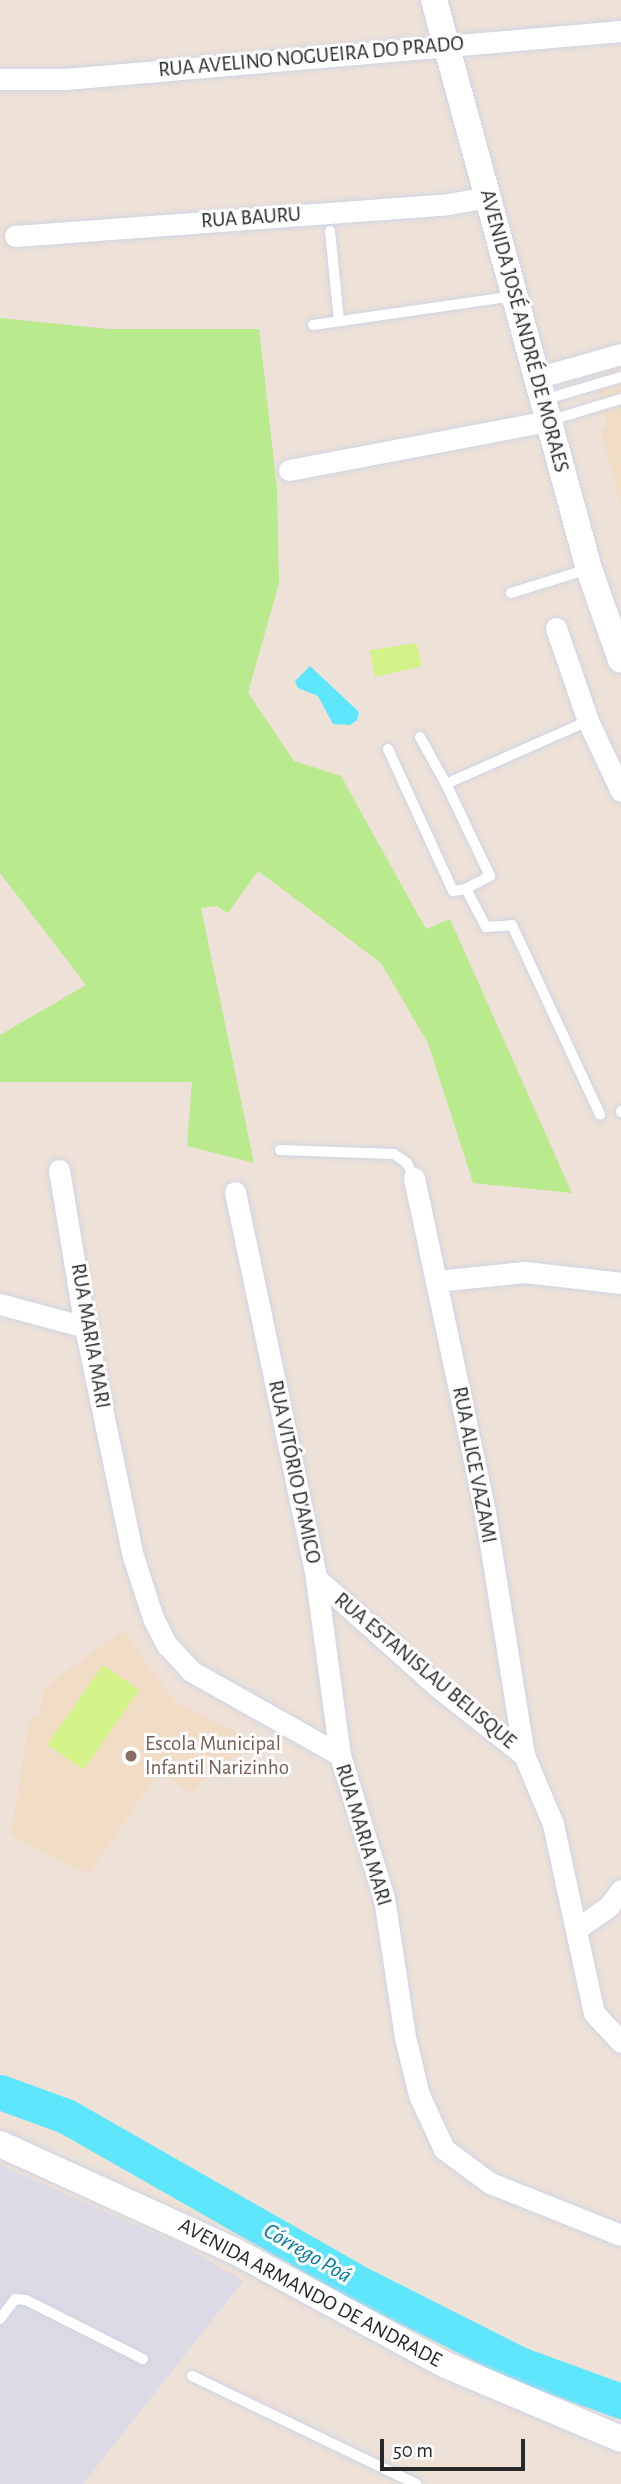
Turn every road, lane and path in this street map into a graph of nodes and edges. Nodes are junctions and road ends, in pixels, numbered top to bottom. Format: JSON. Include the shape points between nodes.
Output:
{"nodes":[{"id":1,"x":434,"y":0,"type":"edge"},
{"id":2,"x":621,"y":31,"type":"edge"},
{"id":3,"x":446,"y":42,"type":"junction"},
{"id":4,"x":0,"y":79,"type":"edge"},
{"id":5,"x":487,"y":197,"type":"junction"},
{"id":6,"x":330,"y":231,"type":"dead end"},
{"id":7,"x":15,"y":236,"type":"dead end"},
{"id":8,"x":514,"y":296,"type":"junction"},
{"id":9,"x":339,"y":321,"type":"junction"},
{"id":10,"x":313,"y":324,"type":"dead end"},
{"id":11,"x":621,"y":354,"type":"edge"},
{"id":12,"x":621,"y":377,"type":"edge"},
{"id":13,"x":621,"y":399,"type":"edge"},
{"id":14,"x":542,"y":400,"type":"junction"},
{"id":15,"x":289,"y":470,"type":"dead end"},
{"id":16,"x":589,"y":569,"type":"junction"},
{"id":17,"x":511,"y":593,"type":"dead end"},
{"id":18,"x":556,"y":628,"type":"dead end"},
{"id":19,"x":621,"y":660,"type":"edge"},
{"id":20,"x":588,"y":721,"type":"junction"},
{"id":21,"x":420,"y":737,"type":"dead end"},
{"id":22,"x":388,"y":749,"type":"dead end"},
{"id":23,"x":446,"y":784,"type":"junction"},
{"id":24,"x":621,"y":791,"type":"edge"},
{"id":25,"x":466,"y":889,"type":"junction"},
{"id":26,"x":600,"y":1115,"type":"dead end"},
{"id":27,"x":280,"y":1150,"type":"dead end"},
{"id":28,"x":59,"y":1170,"type":"dead end"},
{"id":29,"x":414,"y":1178,"type":"joint"},
{"id":30,"x":235,"y":1192,"type":"dead end"},
{"id":31,"x":436,"y":1281,"type":"junction"},
{"id":32,"x":621,"y":1283,"type":"edge"},
{"id":33,"x":0,"y":1304,"type":"edge"},
{"id":34,"x":85,"y":1327,"type":"junction"},
{"id":35,"x":316,"y":1578,"type":"junction"},
{"id":36,"x":340,"y":1755,"type":"junction"},
{"id":37,"x":524,"y":1755,"type":"junction"},
{"id":38,"x":621,"y":1890,"type":"edge"},
{"id":39,"x":578,"y":1928,"type":"junction"},
{"id":40,"x":621,"y":2042,"type":"edge"},
{"id":41,"x":0,"y":2144,"type":"edge"},
{"id":42,"x":621,"y":2235,"type":"edge"},
{"id":43,"x":0,"y":2319,"type":"edge"},
{"id":44,"x":143,"y":2359,"type":"dead end"},
{"id":45,"x":192,"y":2376,"type":"dead end"},
{"id":46,"x":621,"y":2439,"type":"edge"},
{"id":47,"x":416,"y":2484,"type":"edge"}],
"edges":[{"from":1,"to":3,"type":"street","name":"AVENIDA JOSÉ ANDRÉ DE MORAES"},
{"from":2,"to":3,"type":"street","name":"RUA AVELINO NOGUEIRA DO PRADO"},
{"from":3,"to":4,"type":"street","name":"RUA AVELINO NOGUEIRA DO PRADO","via":[[65,79]]},
{"from":3,"to":5,"type":"street","name":"AVENIDA JOSÉ ANDRÉ DE MORAES"},
{"from":5,"to":7,"type":"street","name":"RUA BAURU","via":[[449,204]]},
{"from":5,"to":8,"type":"street","name":"AVENIDA JOSÉ ANDRÉ DE MORAES"},
{"from":6,"to":9,"type":"lane"},
{"from":8,"to":9,"type":"lane"},
{"from":8,"to":14,"type":"street","name":"AVENIDA JOSÉ ANDRÉ DE MORAES"},
{"from":9,"to":10,"type":"lane"},
{"from":11,"to":14,"type":"street"},
{"from":12,"to":14,"type":"lane"},
{"from":13,"to":14,"type":"lane"},
{"from":14,"to":15,"type":"street"},
{"from":14,"to":16,"type":"street","name":"AVENIDA JOSÉ ANDRÉ DE MORAES"},
{"from":16,"to":17,"type":"lane"},
{"from":16,"to":19,"type":"street","name":"AVENIDA JOSÉ ANDRÉ DE MORAES"},
{"from":18,"to":20,"type":"street"},
{"from":20,"to":23,"type":"lane"},
{"from":20,"to":24,"type":"street"},
{"from":21,"to":23,"type":"lane"},
{"from":22,"to":25,"type":"lane","via":[[453,891]]},
{"from":23,"to":25,"type":"lane","via":[[490,876]]},
{"from":25,"to":26,"type":"lane","via":[[486,927],[512,925]]},
{"from":27,"to":29,"type":"lane","via":[[394,1154],[407,1163]]},
{"from":28,"to":34,"type":"street","name":"RUA MARIA MARI"},
{"from":29,"to":31,"type":"street","name":"RUA ALICE VAZAMI"},
{"from":30,"to":35,"type":"street","name":"RUA VITÓRIO D'AMICO"},
{"from":31,"to":32,"type":"street","via":[[525,1272]]},
{"from":31,"to":37,"type":"street","name":"RUA ALICE VAZAMI","via":[[485,1512]]},
{"from":33,"to":34,"type":"street"},
{"from":34,"to":36,"type":"street","name":"RUA MARIA MARI","via":[[133,1556],[167,1646],[191,1671]]},
{"from":35,"to":36,"type":"street","name":"RUA VITÓRIO D'AMICO"},
{"from":35,"to":37,"type":"street","name":"RUA ESTANISLAU BELISQUE","via":[[439,1688]]},
{"from":36,"to":42,"type":"street","name":"RUA MARIA MARI","via":[[384,1898],[405,2037],[419,2095],[444,2149],[490,2183]]},
{"from":37,"to":39,"type":"street","name":"RUA ESTANISLAU BELISQUE","via":[[553,1824]]},
{"from":38,"to":39,"type":"street","via":[[609,1906]]},
{"from":39,"to":40,"type":"street","name":"RUA ESTANISLAU BELISQUE","via":[[594,2013]]},
{"from":41,"to":46,"type":"street","name":"AVENIDA ARMANDO DE ANDRADE","via":[[233,2250],[446,2365]]},
{"from":43,"to":44,"type":"lane","via":[[15,2299],[26,2300]]},
{"from":45,"to":47,"type":"lane"}]}
